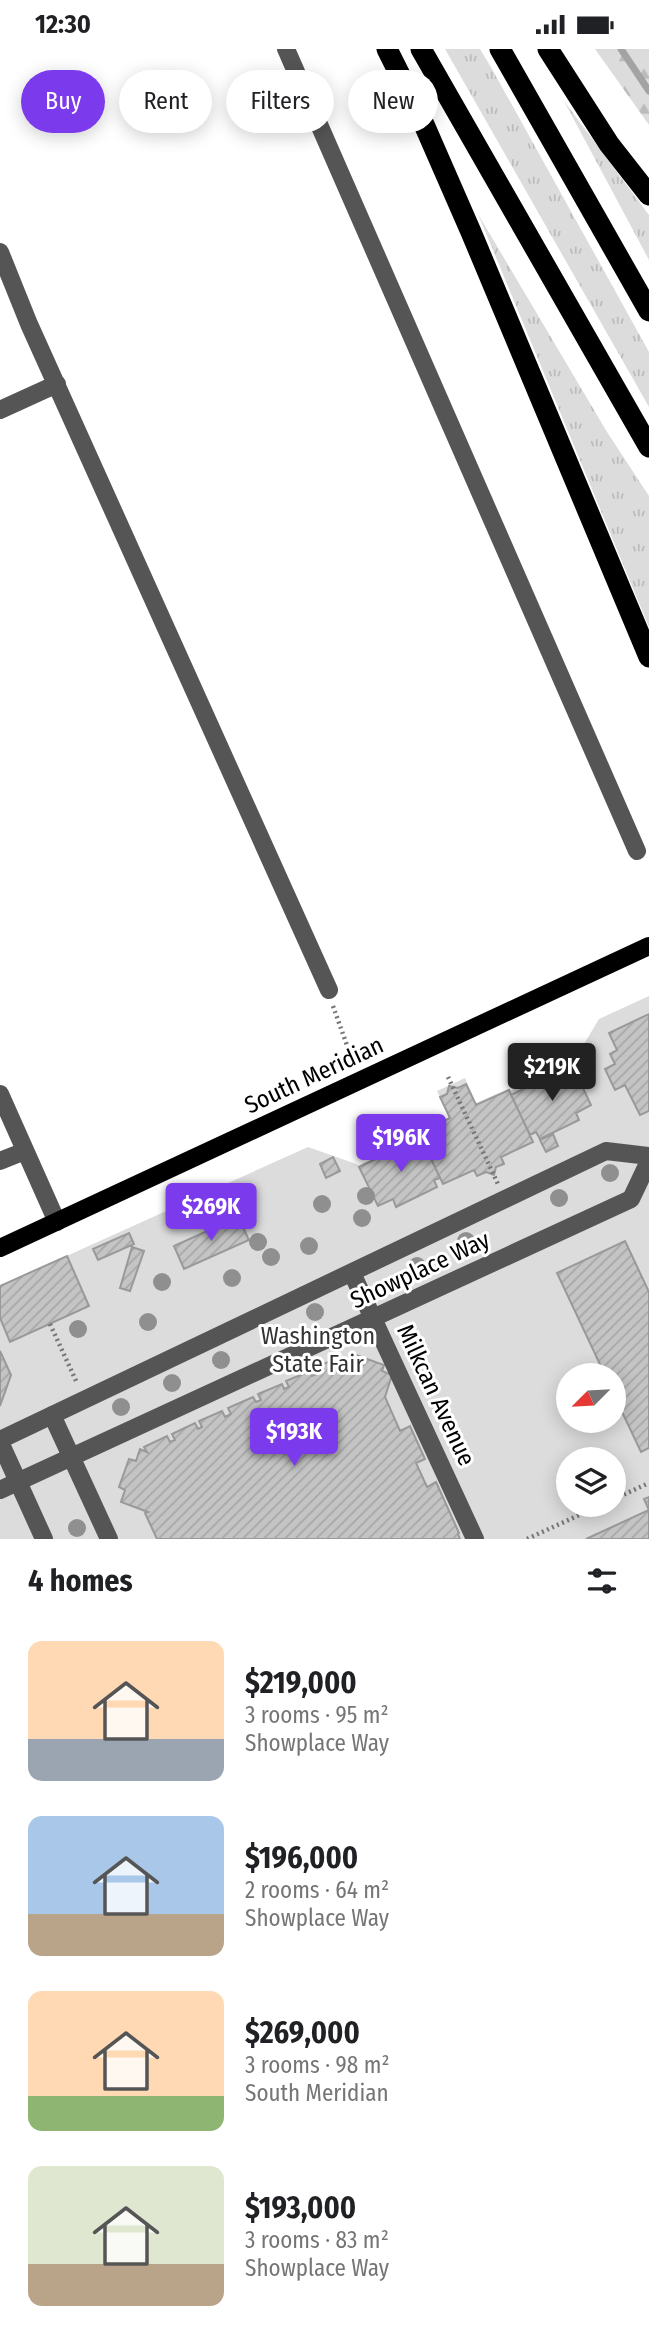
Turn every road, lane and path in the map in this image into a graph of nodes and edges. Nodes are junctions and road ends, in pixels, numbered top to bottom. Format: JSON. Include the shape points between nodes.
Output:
{"nodes":[{"id":1,"x":286,"y":49,"type":"edge"},
{"id":2,"x":387,"y":49,"type":"edge"},
{"id":3,"x":421,"y":49,"type":"edge"},
{"id":4,"x":500,"y":49,"type":"edge"},
{"id":5,"x":548,"y":49,"type":"edge"},
{"id":6,"x":649,"y":195,"type":"edge"},
{"id":7,"x":0,"y":252,"type":"edge"},
{"id":8,"x":649,"y":311,"type":"edge"},
{"id":9,"x":57,"y":384,"type":"junction"},
{"id":10,"x":0,"y":410,"type":"edge"},
{"id":11,"x":649,"y":447,"type":"edge"},
{"id":12,"x":649,"y":657,"type":"edge"},
{"id":13,"x":637,"y":851,"type":"dead end"},
{"id":14,"x":649,"y":946,"type":"edge"},
{"id":15,"x":329,"y":990,"type":"dead end"},
{"id":16,"x":448,"y":1077,"type":"dead end"},
{"id":17,"x":0,"y":1094,"type":"edge"},
{"id":18,"x":25,"y":1151,"type":"junction"},
{"id":19,"x":649,"y":1158,"type":"edge"},
{"id":20,"x":0,"y":1161,"type":"edge"},
{"id":21,"x":506,"y":1199,"type":"junction"},
{"id":22,"x":57,"y":1222,"type":"junction"},
{"id":23,"x":0,"y":1248,"type":"edge"},
{"id":24,"x":352,"y":1273,"type":"junction"},
{"id":25,"x":373,"y":1318,"type":"junction"},
{"id":26,"x":50,"y":1324,"type":"dead end"},
{"id":27,"x":84,"y":1400,"type":"junction"},
{"id":28,"x":52,"y":1415,"type":"junction"},
{"id":29,"x":0,"y":1441,"type":"edge"},
{"id":30,"x":72,"y":1457,"type":"junction"},
{"id":31,"x":18,"y":1482,"type":"junction"},
{"id":32,"x":649,"y":1483,"type":"edge"},
{"id":33,"x":0,"y":1490,"type":"edge"},
{"id":34,"x":626,"y":1494,"type":"edge"},
{"id":35,"x":575,"y":1517,"type":"edge"},
{"id":36,"x":44,"y":1539,"type":"edge"},
{"id":37,"x":109,"y":1539,"type":"edge"},
{"id":38,"x":475,"y":1539,"type":"edge"},
{"id":39,"x":527,"y":1539,"type":"edge"}],
"edges":[{"from":1,"to":13,"type":"street"},
{"from":2,"to":12,"type":"highway","via":[[471,232]]},
{"from":3,"to":11,"type":"highway"},
{"from":4,"to":8,"type":"highway"},
{"from":5,"to":6,"type":"highway","via":[[609,144]]},
{"from":7,"to":9,"type":"street"},
{"from":9,"to":10,"type":"street"},
{"from":9,"to":15,"type":"street"},
{"from":14,"to":22,"type":"main road","name":"South Meridian"},
{"from":16,"to":21,"type":"path"},
{"from":17,"to":18,"type":"street"},
{"from":18,"to":20,"type":"street"},
{"from":18,"to":22,"type":"street"},
{"from":19,"to":21,"type":"street","name":"Showplace Way","via":[[606,1151]]},
{"from":19,"to":25,"type":"street","name":"Showplace Way","via":[[631,1199]]},
{"from":21,"to":24,"type":"street","name":"Showplace Way"},
{"from":22,"to":23,"type":"main road","name":"South Meridian"},
{"from":24,"to":25,"type":"street","name":"Milkcan Avenue"},
{"from":24,"to":27,"type":"street","name":"Showplace Way"},
{"from":25,"to":30,"type":"street","name":"Showplace Way"},
{"from":25,"to":38,"type":"street","name":"Milkcan Avenue"},
{"from":26,"to":27,"type":"path"},
{"from":27,"to":28,"type":"street","name":"Showplace Way"},
{"from":28,"to":29,"type":"street","name":"Showplace Way"},
{"from":28,"to":30,"type":"street"},
{"from":29,"to":31,"type":"street"},
{"from":30,"to":31,"type":"street","name":"Showplace Way"},
{"from":30,"to":37,"type":"street"},
{"from":31,"to":33,"type":"street","name":"Showplace Way"},
{"from":31,"to":36,"type":"street"},
{"from":32,"to":34,"type":"path"},
{"from":35,"to":39,"type":"path"}]}
